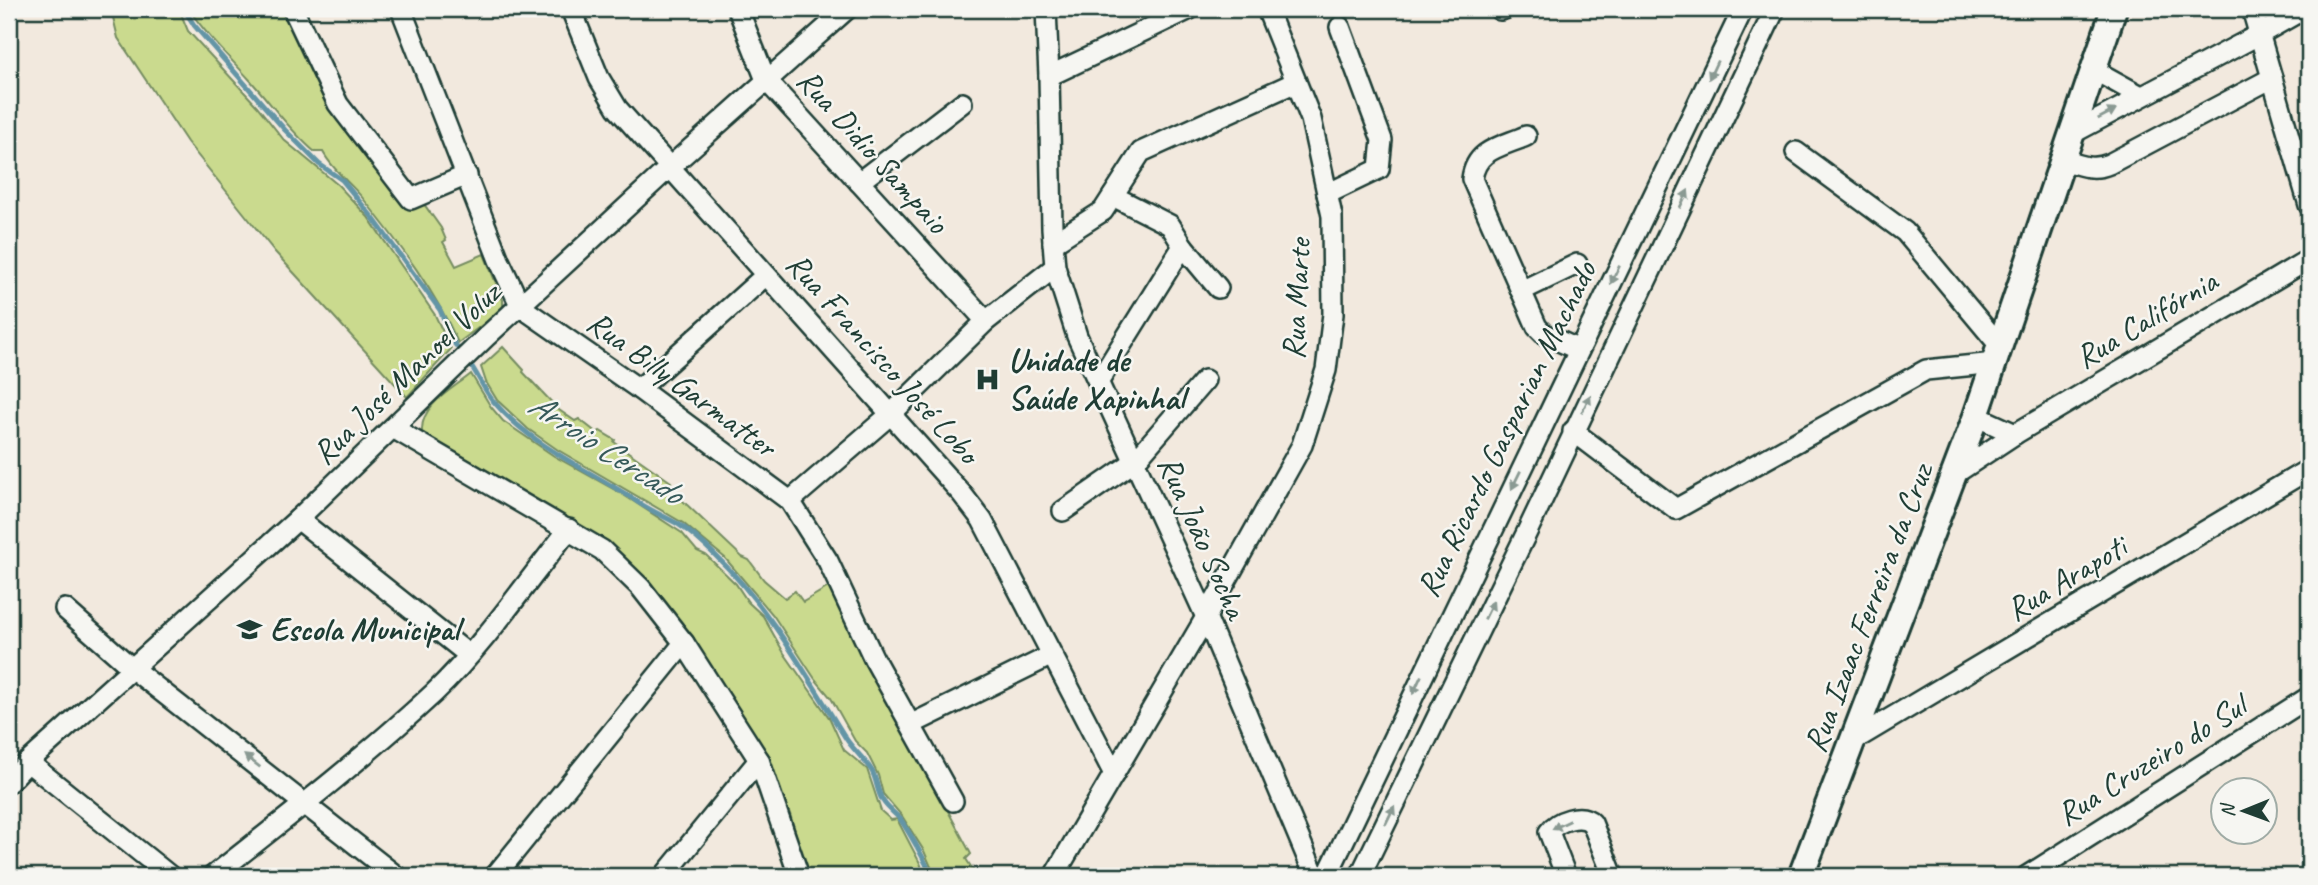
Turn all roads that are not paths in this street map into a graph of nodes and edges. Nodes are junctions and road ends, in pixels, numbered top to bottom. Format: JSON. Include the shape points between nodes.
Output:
{"nodes":[{"id":1,"x":293,"y":9,"type":"edge"},
{"id":2,"x":401,"y":9,"type":"edge"},
{"id":3,"x":571,"y":9,"type":"edge"},
{"id":4,"x":738,"y":9,"type":"edge"},
{"id":5,"x":847,"y":9,"type":"edge"},
{"id":6,"x":1046,"y":9,"type":"edge"},
{"id":7,"x":1190,"y":9,"type":"edge"},
{"id":8,"x":1267,"y":9,"type":"edge"},
{"id":9,"x":1743,"y":9,"type":"edge"},
{"id":10,"x":1774,"y":9,"type":"edge"},
{"id":11,"x":2115,"y":9,"type":"edge"},
{"id":12,"x":2252,"y":9,"type":"edge"},
{"id":13,"x":2304,"y":9,"type":"edge"},
{"id":14,"x":1340,"y":26,"type":"dead end"},
{"id":15,"x":2260,"y":34,"type":"junction"},
{"id":16,"x":2094,"y":70,"type":"junction"},
{"id":17,"x":1049,"y":76,"type":"junction"},
{"id":18,"x":2272,"y":78,"type":"junction"},
{"id":19,"x":766,"y":80,"type":"junction"},
{"id":20,"x":1296,"y":82,"type":"junction"},
{"id":21,"x":2141,"y":96,"type":"junction"},
{"id":22,"x":962,"y":103,"type":"dead end"},
{"id":23,"x":2073,"y":133,"type":"junction"},
{"id":24,"x":1526,"y":136,"type":"dead end"},
{"id":25,"x":1796,"y":152,"type":"dead end"},
{"id":26,"x":2063,"y":160,"type":"junction"},
{"id":27,"x":670,"y":167,"type":"junction"},
{"id":28,"x":467,"y":175,"type":"junction"},
{"id":29,"x":859,"y":182,"type":"junction"},
{"id":30,"x":1327,"y":194,"type":"junction"},
{"id":31,"x":1113,"y":196,"type":"junction"},
{"id":32,"x":2309,"y":205,"type":"edge"},
{"id":33,"x":1054,"y":243,"type":"junction"},
{"id":34,"x":1183,"y":246,"type":"junction"},
{"id":35,"x":2309,"y":259,"type":"edge"},
{"id":36,"x":1577,"y":264,"type":"dead end"},
{"id":37,"x":1055,"y":267,"type":"junction"},
{"id":38,"x":766,"y":275,"type":"junction"},
{"id":39,"x":1218,"y":288,"type":"dead end"},
{"id":40,"x":1521,"y":290,"type":"junction"},
{"id":41,"x":521,"y":307,"type":"junction"},
{"id":42,"x":986,"y":321,"type":"junction"},
{"id":43,"x":1579,"y":350,"type":"junction"},
{"id":44,"x":1997,"y":354,"type":"junction"},
{"id":45,"x":1205,"y":380,"type":"dead end"},
{"id":46,"x":1099,"y":381,"type":"junction"},
{"id":47,"x":639,"y":389,"type":"junction"},
{"id":48,"x":891,"y":414,"type":"junction"},
{"id":49,"x":1976,"y":416,"type":"junction"},
{"id":50,"x":393,"y":428,"type":"junction"},
{"id":51,"x":1573,"y":431,"type":"junction"},
{"id":52,"x":2015,"y":434,"type":"junction"},
{"id":53,"x":1135,"y":461,"type":"junction"},
{"id":54,"x":2309,"y":469,"type":"edge"},
{"id":55,"x":1953,"y":475,"type":"junction"},
{"id":56,"x":790,"y":501,"type":"junction"},
{"id":57,"x":1063,"y":511,"type":"dead end"},
{"id":58,"x":298,"y":519,"type":"junction"},
{"id":59,"x":569,"y":529,"type":"junction"},
{"id":60,"x":65,"y":609,"type":"dead end"},
{"id":61,"x":1206,"y":617,"type":"junction"},
{"id":62,"x":684,"y":643,"type":"junction"},
{"id":63,"x":469,"y":655,"type":"junction"},
{"id":64,"x":1050,"y":656,"type":"junction"},
{"id":65,"x":134,"y":669,"type":"junction"},
{"id":66,"x":2309,"y":697,"type":"edge"},
{"id":67,"x":912,"y":724,"type":"junction"},
{"id":68,"x":1854,"y":740,"type":"junction"},
{"id":69,"x":759,"y":760,"type":"junction"},
{"id":70,"x":28,"y":762,"type":"junction"},
{"id":71,"x":1114,"y":774,"type":"junction"},
{"id":72,"x":9,"y":782,"type":"edge"},
{"id":73,"x":953,"y":802,"type":"dead end"},
{"id":74,"x":306,"y":803,"type":"junction"},
{"id":75,"x":170,"y":876,"type":"edge"},
{"id":76,"x":213,"y":876,"type":"edge"},
{"id":77,"x":397,"y":876,"type":"edge"},
{"id":78,"x":495,"y":876,"type":"edge"},
{"id":79,"x":664,"y":876,"type":"edge"},
{"id":80,"x":799,"y":876,"type":"edge"},
{"id":81,"x":1054,"y":876,"type":"edge"},
{"id":82,"x":1315,"y":876,"type":"edge"},
{"id":83,"x":1326,"y":876,"type":"edge"},
{"id":84,"x":1360,"y":876,"type":"edge"},
{"id":85,"x":1566,"y":876,"type":"edge"},
{"id":86,"x":1613,"y":876,"type":"edge"},
{"id":87,"x":1801,"y":876,"type":"edge"},
{"id":88,"x":2027,"y":876,"type":"edge"}],
"edges":[{"from":1,"to":28,"type":"street","via":[[338,104],[411,199]]},
{"from":2,"to":28,"type":"street"},
{"from":3,"to":27,"type":"street","name":"Rua Francisco José Lobo","via":[[599,78],[617,108]]},
{"from":4,"to":19,"type":"street","name":"Rua Didio Sampaio"},
{"from":5,"to":19,"type":"street","name":"Rua José Manoel Voluz"},
{"from":6,"to":17,"type":"street","name":"Rua João Socha"},
{"from":7,"to":17,"type":"street"},
{"from":8,"to":20,"type":"street","name":"Rua Marte"},
{"from":9,"to":43,"type":"street","name":"Rua Ricardo Gasparian Machado","one_way":true},
{"from":51,"to":10,"type":"street","name":"Rua Ricardo Gasparian Machado","one_way":true},
{"from":11,"to":16,"type":"main road","name":"Rua Izaac Ferreira da Cruz"},
{"from":12,"to":15,"type":"street"},
{"from":13,"to":15,"type":"street"},
{"from":14,"to":30,"type":"street","via":[[1382,140],[1379,169]]},
{"from":15,"to":18,"type":"street"},
{"from":15,"to":21,"type":"street"},
{"from":16,"to":21,"type":"street"},
{"from":16,"to":23,"type":"main road","name":"Rua Izaac Ferreira da Cruz"},
{"from":17,"to":33,"type":"street","name":"Rua João Socha"},
{"from":18,"to":26,"type":"street","via":[[2100,168]]},
{"from":18,"to":32,"type":"street"},
{"from":19,"to":27,"type":"street","name":"Rua José Manoel Voluz"},
{"from":19,"to":29,"type":"street","name":"Rua Didio Sampaio"},
{"from":20,"to":30,"type":"street","name":"Rua Marte","via":[[1311,119]]},
{"from":20,"to":31,"type":"street","via":[[1141,152]]},
{"from":23,"to":21,"type":"street","one_way":true},
{"from":22,"to":29,"type":"street"},
{"from":23,"to":26,"type":"main road","name":"Rua Izaac Ferreira da Cruz"},
{"from":24,"to":40,"type":"street","via":[[1478,159],[1472,179]]},
{"from":25,"to":44,"type":"street","via":[[1905,232]]},
{"from":26,"to":44,"type":"main road","name":"Rua Izaac Ferreira da Cruz"},
{"from":27,"to":38,"type":"street","name":"Rua Francisco José Lobo"},
{"from":27,"to":41,"type":"street","name":"Rua José Manoel Voluz"},
{"from":28,"to":41,"type":"street"},
{"from":29,"to":42,"type":"street","name":"Rua Didio Sampaio"},
{"from":30,"to":61,"type":"street","name":"Rua Marte","via":[[1332,216],[1334,314],[1326,370],[1302,445]]},
{"from":31,"to":33,"type":"street","via":[[1103,211]]},
{"from":31,"to":34,"type":"street","via":[[1170,225]]},
{"from":33,"to":37,"type":"street","name":"Rua João Socha"},
{"from":34,"to":39,"type":"street"},
{"from":34,"to":46,"type":"street"},
{"from":35,"to":52,"type":"street","name":"Rua Califórnia"},
{"from":36,"to":40,"type":"street"},
{"from":37,"to":42,"type":"street"},
{"from":37,"to":46,"type":"street","name":"Rua João Socha","via":[[1077,336]]},
{"from":38,"to":47,"type":"street"},
{"from":38,"to":48,"type":"street","name":"Rua Francisco José Lobo"},
{"from":40,"to":43,"type":"street","via":[[1537,327]]},
{"from":41,"to":47,"type":"street","name":"Rua Billy Garmatter"},
{"from":41,"to":50,"type":"street","name":"Rua José Manoel Voluz"},
{"from":42,"to":48,"type":"street"},
{"from":43,"to":83,"type":"street","name":"Rua Ricardo Gasparian Machado","one_way":true},
{"from":44,"to":49,"type":"main road","name":"Rua Izaac Ferreira da Cruz"},
{"from":44,"to":51,"type":"street","via":[[1926,370],[1676,509]]},
{"from":45,"to":53,"type":"street"},
{"from":46,"to":53,"type":"street","name":"Rua João Socha"},
{"from":47,"to":56,"type":"street","name":"Rua Billy Garmatter"},
{"from":48,"to":56,"type":"street"},
{"from":48,"to":64,"type":"street","name":"Rua Francisco José Lobo","via":[[982,520]]},
{"from":49,"to":52,"type":"street"},
{"from":49,"to":55,"type":"main road","name":"Rua Izaac Ferreira da Cruz"},
{"from":50,"to":58,"type":"street","name":"Rua José Manoel Voluz"},
{"from":50,"to":59,"type":"street"},
{"from":84,"to":51,"type":"street","name":"Rua Ricardo Gasparian Machado","one_way":true},
{"from":52,"to":55,"type":"street","name":"Rua Califórnia"},
{"from":53,"to":57,"type":"street"},
{"from":53,"to":61,"type":"street","name":"Rua João Socha"},
{"from":54,"to":68,"type":"street","name":"Rua Arapoti"},
{"from":55,"to":68,"type":"main road","name":"Rua Izaac Ferreira da Cruz"},
{"from":56,"to":67,"type":"street","name":"Rua Billy Garmatter","via":[[828,561],[874,659]]},
{"from":58,"to":63,"type":"street"},
{"from":58,"to":65,"type":"street","name":"Rua José Manoel Voluz"},
{"from":59,"to":62,"type":"street","via":[[601,550],[641,588]]},
{"from":59,"to":63,"type":"street"},
{"from":60,"to":65,"type":"street"},
{"from":61,"to":71,"type":"street","name":"Rua Marte"},
{"from":61,"to":82,"type":"street","name":"Rua João Socha"},
{"from":62,"to":69,"type":"street"},
{"from":62,"to":78,"type":"street"},
{"from":63,"to":74,"type":"street","via":[[434,692]]},
{"from":64,"to":67,"type":"street"},
{"from":64,"to":71,"type":"street","name":"Rua Francisco José Lobo"},
{"from":65,"to":70,"type":"street","name":"Rua José Manoel Voluz"},
{"from":74,"to":65,"type":"street","one_way":true},
{"from":66,"to":88,"type":"street","name":"Rua Cruzeiro do Sul"},
{"from":67,"to":73,"type":"street","name":"Rua Billy Garmatter"},
{"from":68,"to":87,"type":"main road","name":"Rua Izaac Ferreira da Cruz"},
{"from":69,"to":79,"type":"street"},
{"from":69,"to":80,"type":"street"},
{"from":70,"to":72,"type":"street","name":"Rua José Manoel Voluz"},
{"from":70,"to":75,"type":"street"},
{"from":71,"to":81,"type":"street","name":"Rua Marte"},
{"from":74,"to":76,"type":"street"},
{"from":74,"to":77,"type":"street"},
{"from":86,"to":85,"type":"street","one_way":true,"via":[[1592,823],[1580,816],[1549,832]]}]}
